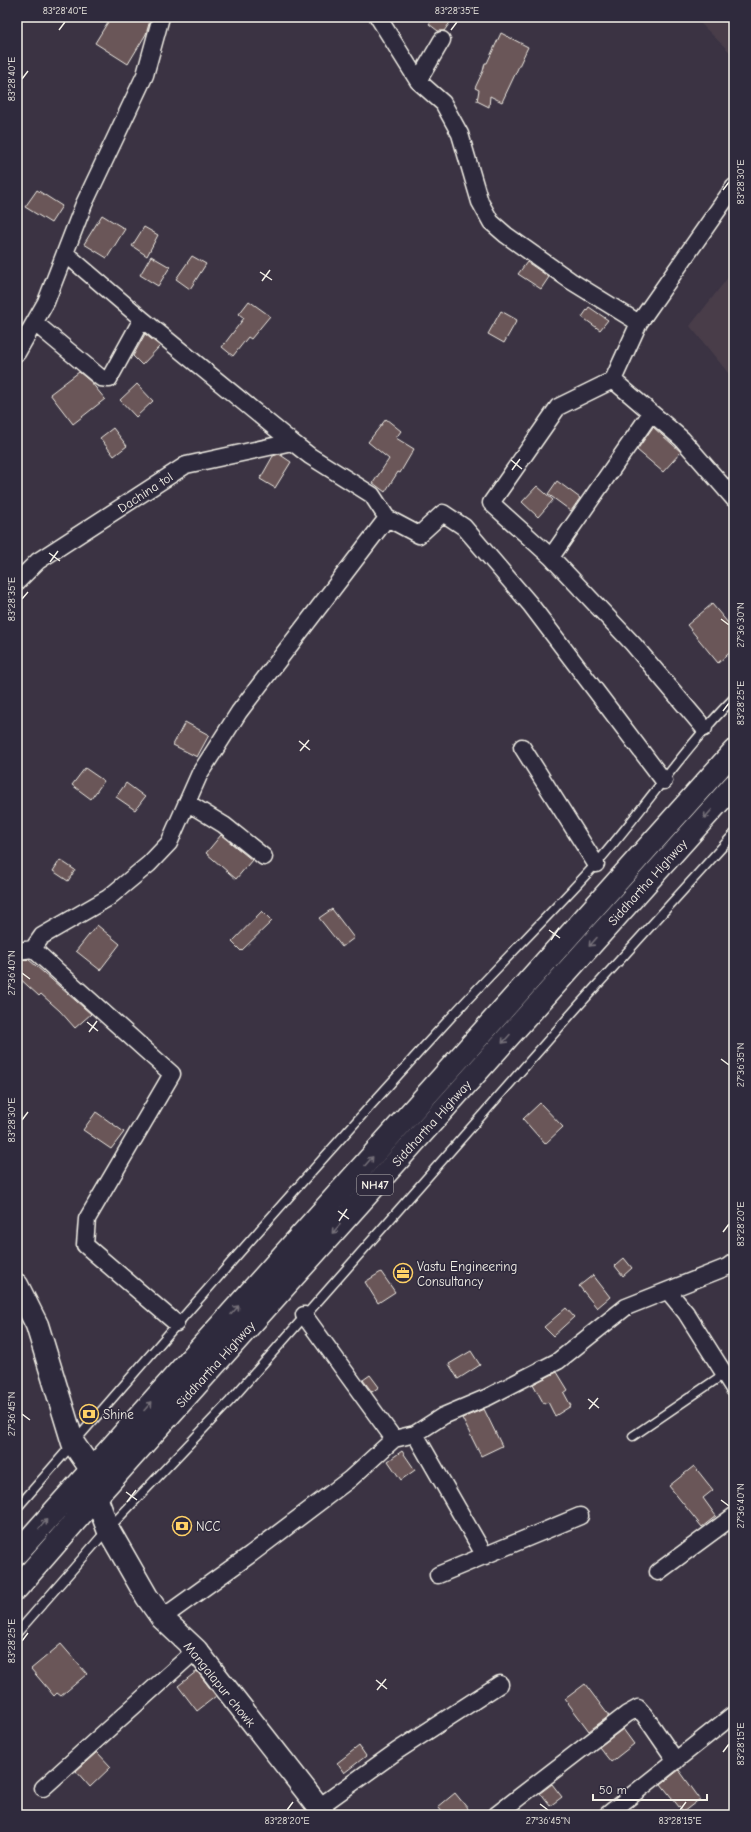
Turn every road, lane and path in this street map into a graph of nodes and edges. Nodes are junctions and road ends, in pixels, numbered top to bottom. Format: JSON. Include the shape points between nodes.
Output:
{"nodes":[{"id":1,"x":161,"y":17,"type":"edge"},
{"id":2,"x":378,"y":17,"type":"edge"},
{"id":3,"x":442,"y":40,"type":"dead end"},
{"id":4,"x":418,"y":81,"type":"junction"},
{"id":5,"x":734,"y":187,"type":"edge"},
{"id":6,"x":66,"y":254,"type":"junction"},
{"id":7,"x":142,"y":319,"type":"junction"},
{"id":8,"x":35,"y":323,"type":"junction"},
{"id":9,"x":639,"y":323,"type":"junction"},
{"id":10,"x":17,"y":354,"type":"edge"},
{"id":11,"x":613,"y":380,"type":"junction"},
{"id":12,"x":651,"y":414,"type":"junction"},
{"id":13,"x":292,"y":442,"type":"junction"},
{"id":14,"x":734,"y":499,"type":"edge"},
{"id":15,"x":387,"y":518,"type":"junction"},
{"id":16,"x":551,"y":557,"type":"junction"},
{"id":17,"x":17,"y":582,"type":"edge"},
{"id":18,"x":734,"y":698,"type":"edge"},
{"id":19,"x":704,"y":728,"type":"junction"},
{"id":20,"x":522,"y":747,"type":"dead end"},
{"id":21,"x":734,"y":751,"type":"edge"},
{"id":22,"x":664,"y":781,"type":"junction"},
{"id":23,"x":734,"y":784,"type":"edge"},
{"id":24,"x":188,"y":803,"type":"junction"},
{"id":25,"x":734,"y":834,"type":"edge"},
{"id":26,"x":264,"y":857,"type":"dead end"},
{"id":27,"x":596,"y":864,"type":"junction"},
{"id":28,"x":33,"y":949,"type":"junction"},
{"id":29,"x":17,"y":951,"type":"edge"},
{"id":30,"x":734,"y":1262,"type":"edge"},
{"id":31,"x":17,"y":1285,"type":"edge"},
{"id":32,"x":668,"y":1291,"type":"junction"},
{"id":33,"x":304,"y":1316,"type":"junction"},
{"id":34,"x":176,"y":1323,"type":"junction"},
{"id":35,"x":724,"y":1374,"type":"junction"},
{"id":36,"x":734,"y":1389,"type":"edge"},
{"id":37,"x":415,"y":1434,"type":"junction"},
{"id":38,"x":633,"y":1436,"type":"dead end"},
{"id":39,"x":394,"y":1439,"type":"junction"},
{"id":40,"x":74,"y":1443,"type":"junction"},
{"id":41,"x":91,"y":1469,"type":"junction"},
{"id":42,"x":96,"y":1497,"type":"junction"},
{"id":43,"x":17,"y":1508,"type":"edge"},
{"id":44,"x":580,"y":1516,"type":"dead end"},
{"id":45,"x":734,"y":1516,"type":"edge"},
{"id":46,"x":108,"y":1529,"type":"junction"},
{"id":47,"x":17,"y":1553,"type":"edge"},
{"id":48,"x":485,"y":1556,"type":"junction"},
{"id":49,"x":658,"y":1572,"type":"dead end"},
{"id":50,"x":438,"y":1576,"type":"dead end"},
{"id":51,"x":17,"y":1588,"type":"edge"},
{"id":52,"x":162,"y":1618,"type":"junction"},
{"id":53,"x":17,"y":1633,"type":"edge"},
{"id":54,"x":196,"y":1650,"type":"junction"},
{"id":55,"x":500,"y":1684,"type":"dead end"},
{"id":56,"x":734,"y":1714,"type":"edge"},
{"id":57,"x":676,"y":1761,"type":"junction"},
{"id":58,"x":43,"y":1788,"type":"dead end"},
{"id":59,"x":322,"y":1811,"type":"edge"},
{"id":60,"x":496,"y":1815,"type":"edge"},
{"id":61,"x":607,"y":1815,"type":"edge"}],
"edges":[{"from":1,"to":6,"type":"street","via":[[145,76],[84,204]]},
{"from":2,"to":4,"type":"street"},
{"from":3,"to":4,"type":"street"},
{"from":4,"to":9,"type":"street","via":[[443,103],[460,134],[480,202],[491,222],[559,273]]},
{"from":5,"to":9,"type":"street"},
{"from":6,"to":7,"type":"street"},
{"from":6,"to":8,"type":"street"},
{"from":7,"to":8,"type":"street","via":[[110,379],[105,380]]},
{"from":7,"to":13,"type":"street"},
{"from":8,"to":10,"type":"street"},
{"from":9,"to":11,"type":"street"},
{"from":11,"to":12,"type":"street"},
{"from":11,"to":16,"type":"street","via":[[558,407],[491,503]]},
{"from":12,"to":14,"type":"street","via":[[682,439]]},
{"from":12,"to":16,"type":"street"},
{"from":13,"to":15,"type":"street","via":[[372,495]]},
{"from":13,"to":17,"type":"street","name":"Dachina tol","via":[[186,465],[38,561]]},
{"from":15,"to":22,"type":"street","via":[[418,535],[443,513],[464,527],[530,604]]},
{"from":15,"to":24,"type":"street","via":[[239,712],[200,773]]},
{"from":16,"to":19,"type":"street","via":[[633,644]]},
{"from":18,"to":19,"type":"lane"},
{"from":19,"to":22,"type":"lane"},
{"from":20,"to":27,"type":"street"},
{"from":41,"to":21,"type":"main road","name":"Siddhartha Highway","number":"NH47","one_way":true},
{"from":22,"to":27,"type":"lane"},
{"from":23,"to":42,"type":"main road","name":"Siddhartha Highway","number":"NH47","one_way":true},
{"from":24,"to":26,"type":"street","via":[[224,826]]},
{"from":24,"to":28,"type":"street","via":[[169,843],[149,864],[108,898],[42,936]]},
{"from":25,"to":33,"type":"lane"},
{"from":27,"to":34,"type":"lane","via":[[443,1026]]},
{"from":28,"to":29,"type":"street"},
{"from":28,"to":34,"type":"street","via":[[172,1074],[87,1219],[85,1246]]},
{"from":30,"to":32,"type":"street","via":[[728,1267]]},
{"from":31,"to":40,"type":"main road","via":[[36,1325]]},
{"from":32,"to":35,"type":"street","via":[[686,1313]]},
{"from":32,"to":37,"type":"street","via":[[626,1307],[558,1360],[488,1397],[443,1416]]},
{"from":33,"to":39,"type":"street"},
{"from":33,"to":46,"type":"lane","via":[[230,1400]]},
{"from":34,"to":40,"type":"lane"},
{"from":35,"to":36,"type":"street"},
{"from":35,"to":38,"type":"lane"},
{"from":37,"to":39,"type":"street"},
{"from":37,"to":48,"type":"street"},
{"from":39,"to":52,"type":"street","via":[[350,1479]]},
{"from":40,"to":41,"type":"main road"},
{"from":40,"to":43,"type":"lane"},
{"from":41,"to":42,"type":"main road","name":"Mangalapur chowk"},
{"from":47,"to":41,"type":"main road","name":"Siddhartha Highway","number":"NH47","one_way":true},
{"from":42,"to":46,"type":"main road","name":"Mangalapur chowk"},
{"from":42,"to":51,"type":"main road","name":"Siddhartha Highway","number":"NH47"},
{"from":44,"to":48,"type":"street"},
{"from":45,"to":49,"type":"street"},
{"from":46,"to":52,"type":"main road","name":"Mangalapur chowk"},
{"from":46,"to":53,"type":"lane"},
{"from":48,"to":50,"type":"street"},
{"from":52,"to":54,"type":"main road","name":"Mangalapur chowk"},
{"from":54,"to":58,"type":"street"},
{"from":54,"to":59,"type":"main road","name":"Mangalapur chowk"},
{"from":55,"to":59,"type":"street","via":[[397,1752]]},
{"from":56,"to":57,"type":"street"},
{"from":57,"to":60,"type":"street","via":[[638,1708]]},
{"from":57,"to":61,"type":"street"}]}
